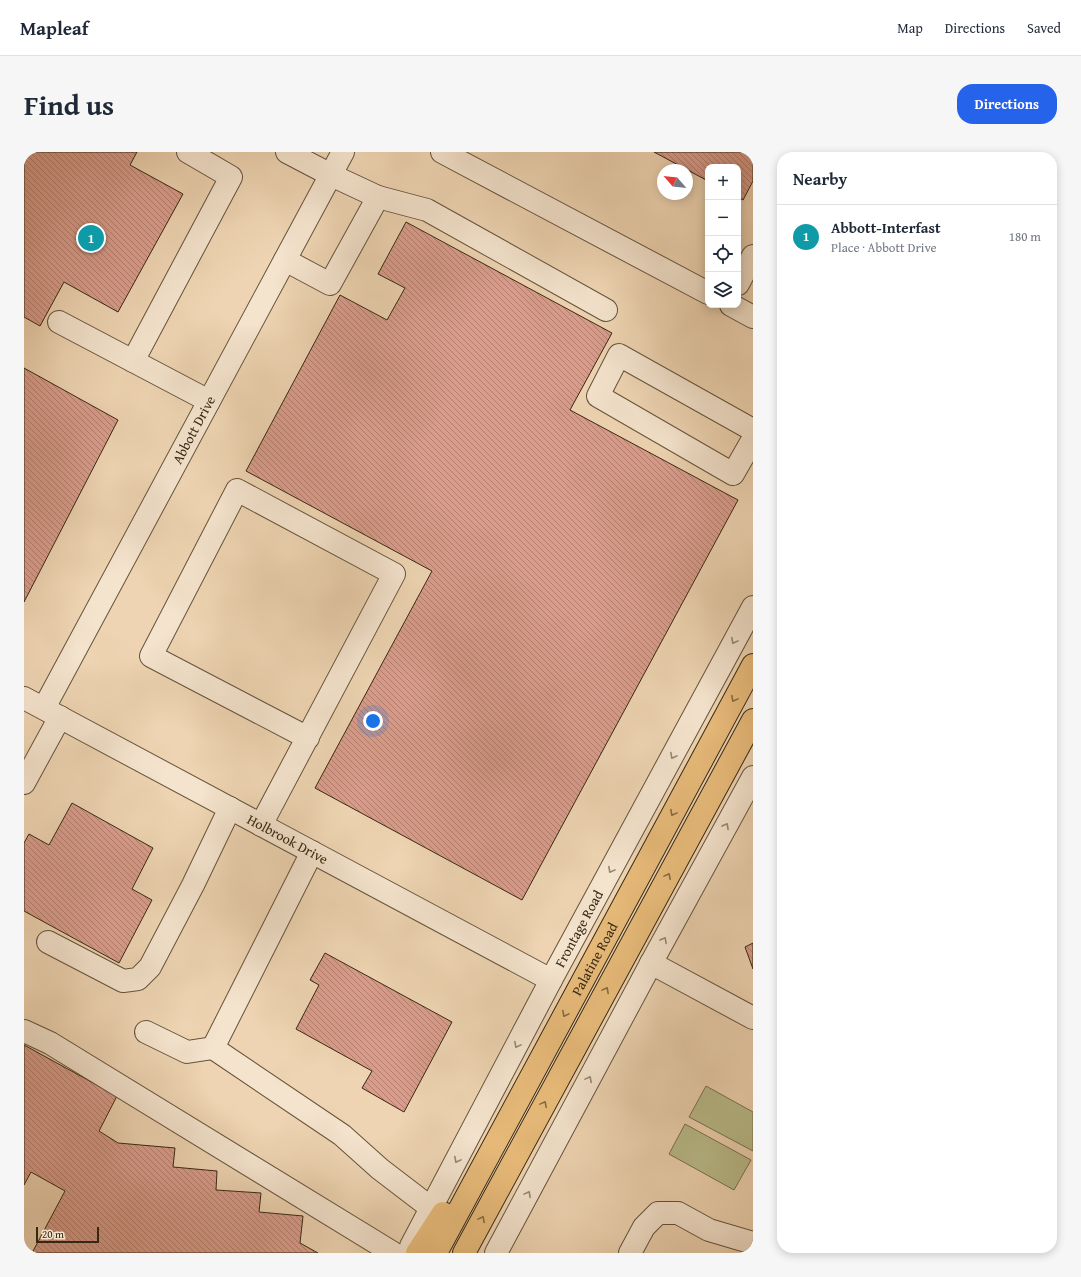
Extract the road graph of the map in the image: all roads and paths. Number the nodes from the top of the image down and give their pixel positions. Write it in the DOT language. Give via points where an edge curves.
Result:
graph roads {
  1 [pos="188,152"];
  2 [pos="287,152"];
  3 [pos="343,152"];
  4 [pos="442,152"];
  5 [pos="331,175"];
  6 [pos="378,197"];
  7 [pos="753,256"];
  8 [pos="285,260"];
  9 [pos="741,278"];
  10 [pos="705,291"];
  11 [pos="736,308"];
  12 [pos="606,310"];
  13 [pos="753,317"];
  14 [pos="59,322"];
  15 [pos="133,361"];
  16 [pos="209,401"];
  17 [pos="753,430"];
  18 [pos="753,440"];
  19 [pos="753,607"];
  20 [pos="753,665"];
  21 [pos="24,698"];
  22 [pos="52,712"];
  23 [pos="753,720"];
  24 [pos="308,738"];
  25 [pos="753,777"];
  26 [pos="24,783"];
  27 [pos="230,808"];
  28 [pos="261,825"];
  29 [pos="312,852"];
  30 [pos="48,942"];
  31 [pos="651,963"];
  32 [pos="551,980"];
  33 [pos="753,1018"];
  34 [pos="24,1031"];
  35 [pos="146,1032"];
  36 [pos="213,1048"];
  37 [pos="518,1100"];
  38 [pos="431,1208"];
  39 [pos="753,1243"];
  40 [pos="393,1253"];
  41 [pos="408,1253"];
  42 [pos="417,1253"];
  43 [pos="436,1253"];
  44 [pos="464,1253"];
  45 [pos="496,1253"];
  46 [pos="630,1253"];
  1 -- 15 [label="street" via="231,177"];
  2 -- 5 [label="street"];
  3 -- 5 [label="street, Abbott Drive"];
  4 -- 10 [label="street"];
  5 -- 6 [label="street"];
  5 -- 8 [label="street, Abbott Drive"];
  6 -- 8 [label="street" via="330,284"];
  6 -- 12 [label="street" via="427,210"];
  7 -- 9 [label="street"];
  8 -- 16 [label="street, Abbott Drive"];
  11 -- 13 [label="street"];
  14 -- 15 [label="street"];
  15 -- 16 [label="street"];
  16 -- 22 [label="street, Abbott Drive"];
  17 -- 18 [label="street" via="619,355 598,396 734,474"];
  19 -- 32 [label="street, Frontage Road, one-way"];
  20 -- 37 [label="highway, Palatine Road, one-way"];
  21 -- 22 [label="street, Holbrook Drive"];
  22 -- 26 [label="street, Abbott Drive"];
  22 -- 27 [label="street, Holbrook Drive"];
  44 -- 23 [label="highway, Palatine Road, one-way"];
  24 -- 24 [label="street" via="394,574 237,490 151,656"];
  24 -- 28 [label="street"];
  31 -- 25 [label="street, one-way"];
  27 -- 28 [label="street, Holbrook Drive"];
  27 -- 30 [label="street" via="150,967 138,979 123,981"];
  28 -- 29 [label="street, Holbrook Drive"];
  29 -- 32 [label="street, Holbrook Drive"];
  29 -- 36 [label="street"];
  31 -- 33 [label="street"];
  45 -- 31 [label="street, one-way"];
  32 -- 38 [label="street, Frontage Road, one-way"];
  34 -- 40 [label="street" via="50,1043"];
  35 -- 36 [label="street" via="187,1052"];
  36 -- 38 [label="street" via="342,1135 380,1169"];
  37 -- 42 [label="highway"];
  37 -- 43 [label="highway, Palatine Road"];
  38 -- 41 [label="street, Frontage Road"];
  39 -- 46 [label="street" via="709,1230 678,1213 658,1213 644,1227"];
}
